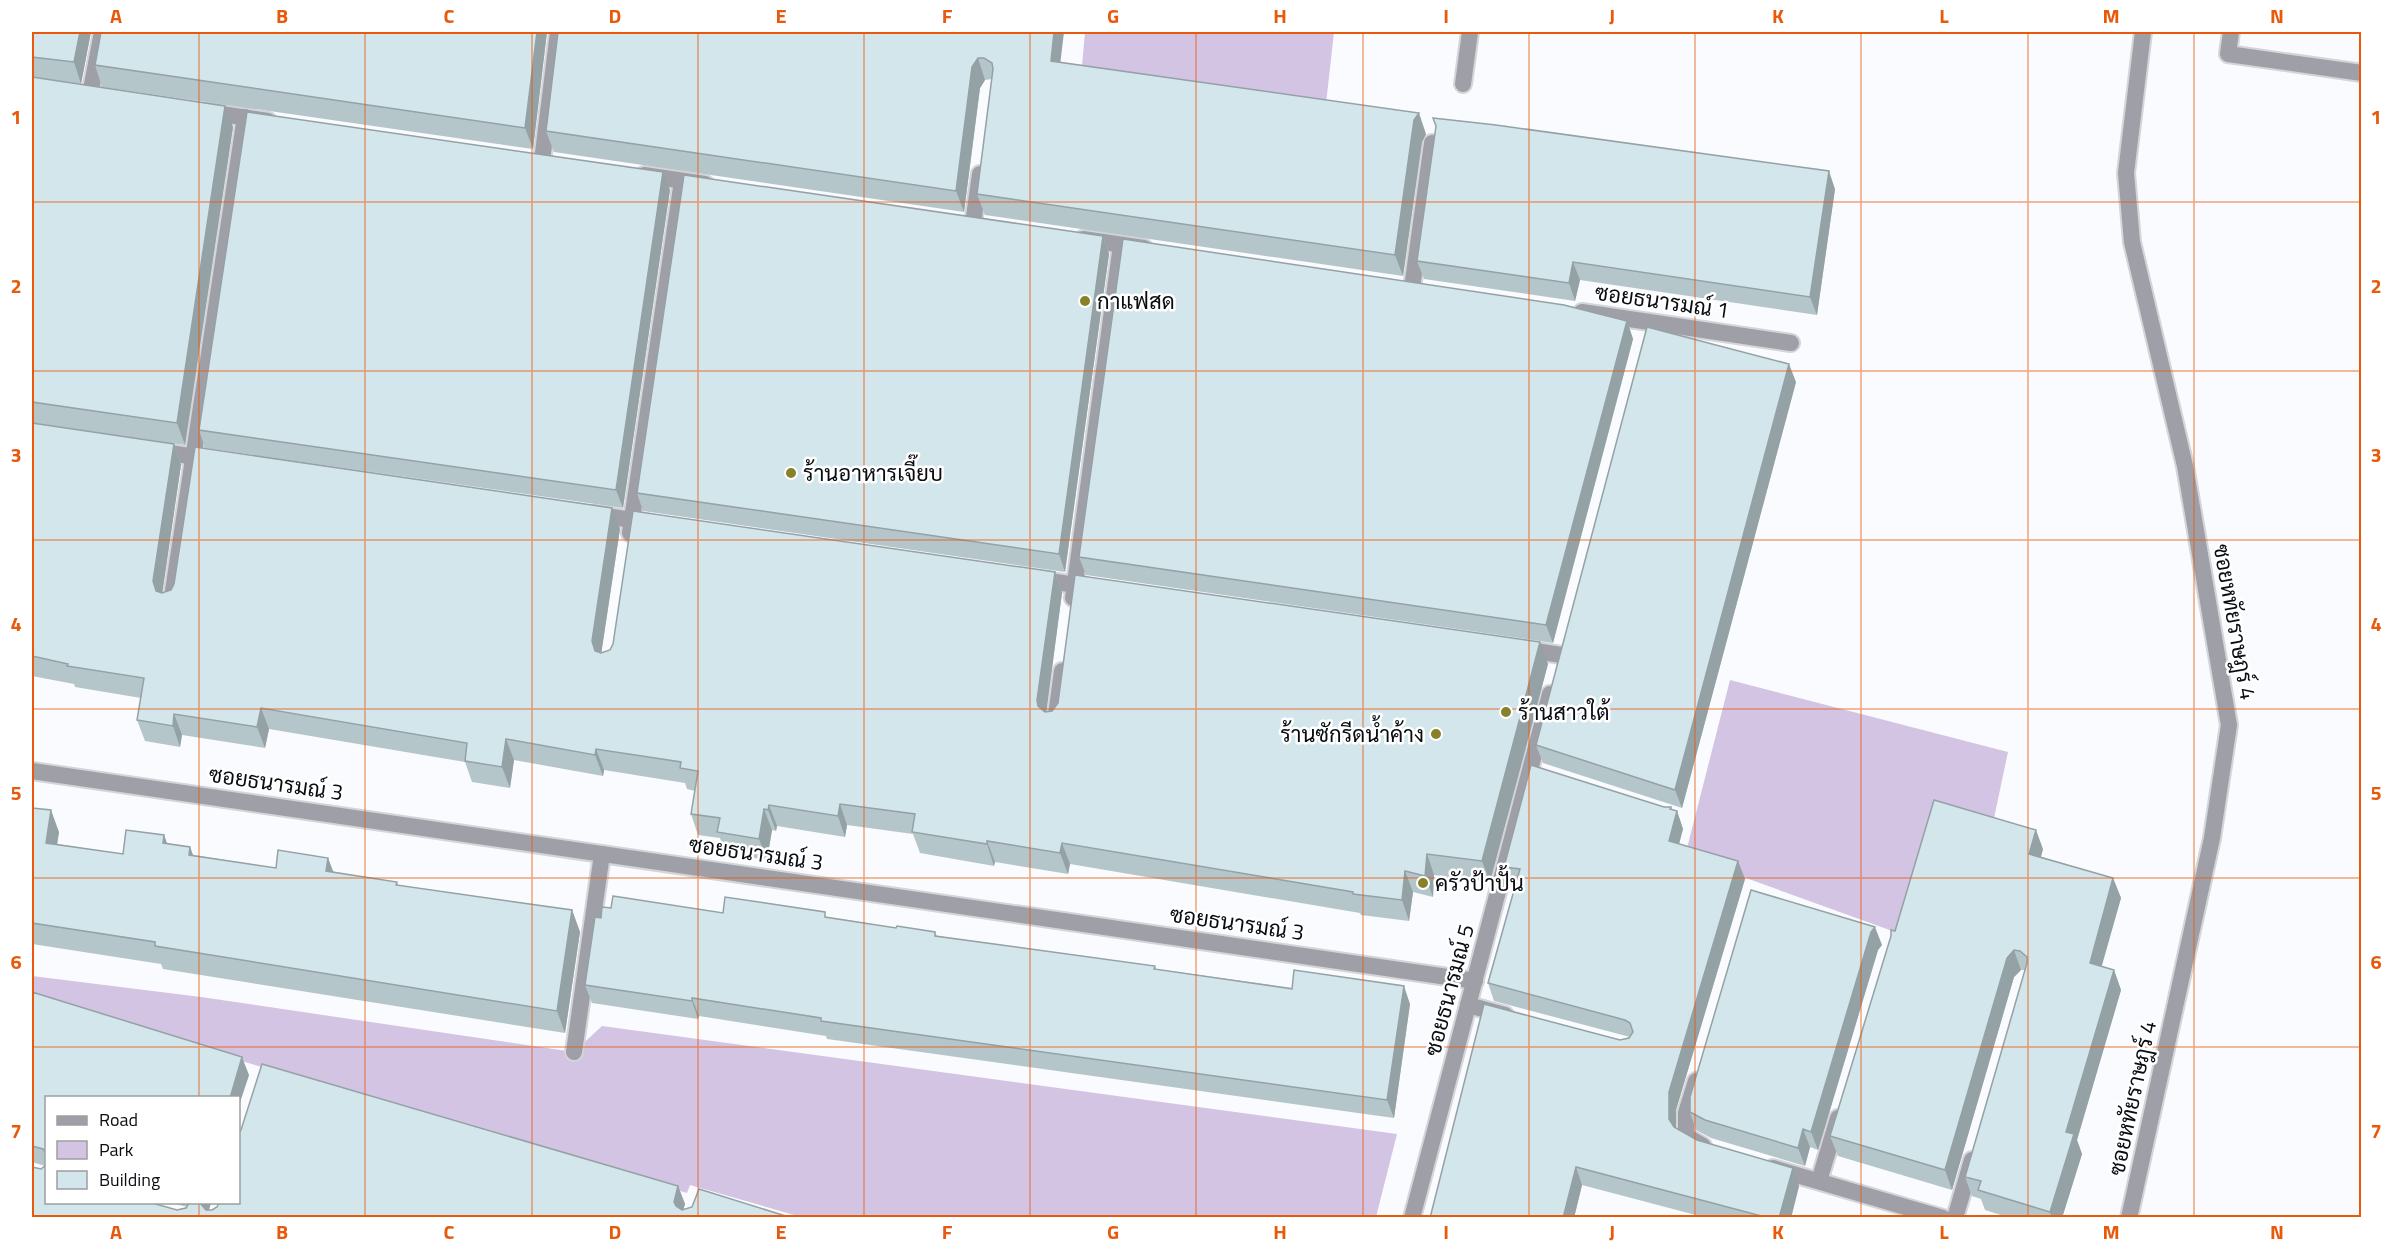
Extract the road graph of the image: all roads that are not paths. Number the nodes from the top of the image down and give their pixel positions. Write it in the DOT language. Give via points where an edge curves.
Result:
graph roads {
  1 [pos="102,32"];
  2 [pos="558,32"];
  3 [pos="1470,32"];
  4 [pos="2143,32"];
  5 [pos="2231,32"];
  6 [pos="2361,73"];
  7 [pos="1463,84"];
  8 [pos="90,95"];
  9 [pos="197,110"];
  10 [pos="244,117"];
  11 [pos="279,122"];
  12 [pos="1432,143"];
  13 [pos="982,156"];
  14 [pos="542,161"];
  15 [pos="624,172"];
  16 [pos="682,181"];
  17 [pos="717,186"];
  18 [pos="973,224"];
  19 [pos="1064,237"];
  20 [pos="1121,245"];
  21 [pos="1156,250"];
  22 [pos="1412,288"];
  23 [pos="1566,310"];
  24 [pos="1791,343"];
  25 [pos="146,450"];
  26 [pos="192,456"];
  27 [pos="226,461"];
  28 [pos="574,512"];
  29 [pos="632,520"];
  30 [pos="667,525"];
  31 [pos="627,553"];
  32 [pos="1016,576"];
  33 [pos="1075,585"];
  34 [pos="1110,590"];
  35 [pos="171,604"];
  36 [pos="1070,619"];
  37 [pos="1502,646"];
  38 [pos="1065,654"];
  39 [pos="1055,723"];
  40 [pos="32,771"];
  41 [pos="602,854"];
  42 [pos="1475,981"];
  43 [pos="1468,1005"];
  44 [pos="1526,1020"];
  45 [pos="574,1052"];
  46 [pos="1699,1069"];
  47 [pos="1843,1101"];
  48 [pos="1975,1150"];
  49 [pos="1718,1151"];
  50 [pos="1763,1165"];
  51 [pos="1819,1181"];
  52 [pos="1412,1218"];
  53 [pos="1943,1218"];
  54 [pos="1955,1218"];
  55 [pos="2129,1218"];
  1 -- 8 [label="street"];
  2 -- 14 [label="street"];
  3 -- 7 [label="street"];
  4 -- 55 [label="street, ซอยหทัยราษฎร์ 4" via="2126,173 2132,242 2185,466 2229,725 2212,838"];
  5 -- 6 [label="street" via="2228,54"];
  9 -- 10 [label="street"];
  10 -- 11 [label="street"];
  10 -- 26 [label="street"];
  12 -- 22 [label="street"];
  13 -- 18 [label="street"];
  15 -- 16 [label="street"];
  16 -- 17 [label="street"];
  16 -- 29 [label="street"];
  19 -- 20 [label="street"];
  20 -- 21 [label="street"];
  20 -- 33 [label="street"];
  23 -- 24 [label="street, ซอยธนารมณ์ 1" via="1647,327"];
  25 -- 26 [label="street"];
  26 -- 27 [label="street"];
  26 -- 35 [label="street"];
  28 -- 29 [label="street"];
  29 -- 30 [label="street"];
  29 -- 31 [label="street"];
  32 -- 33 [label="street"];
  33 -- 34 [label="street"];
  33 -- 36 [label="street"];
  37 -- 42 [label="street, ซอยธนารมณ์ 5" via="1559,660 1535,772"];
  38 -- 39 [label="street"];
  40 -- 41 [label="street, ซอยธนารมณ์ 3"];
  41 -- 42 [label="street, ซอยธนารมณ์ 3"];
  41 -- 45 [label="street"];
  42 -- 43 [label="street, ซอยธนารมณ์ 5"];
  43 -- 44 [label="street"];
  43 -- 52 [label="street, ซอยธนารมณ์ 5"];
  46 -- 49 [label="street" via="1686,1113 1686,1136"];
  47 -- 51 [label="street"];
  48 -- 54 [label="street"];
  50 -- 51 [label="street"];
  51 -- 53 [label="street"];
}
